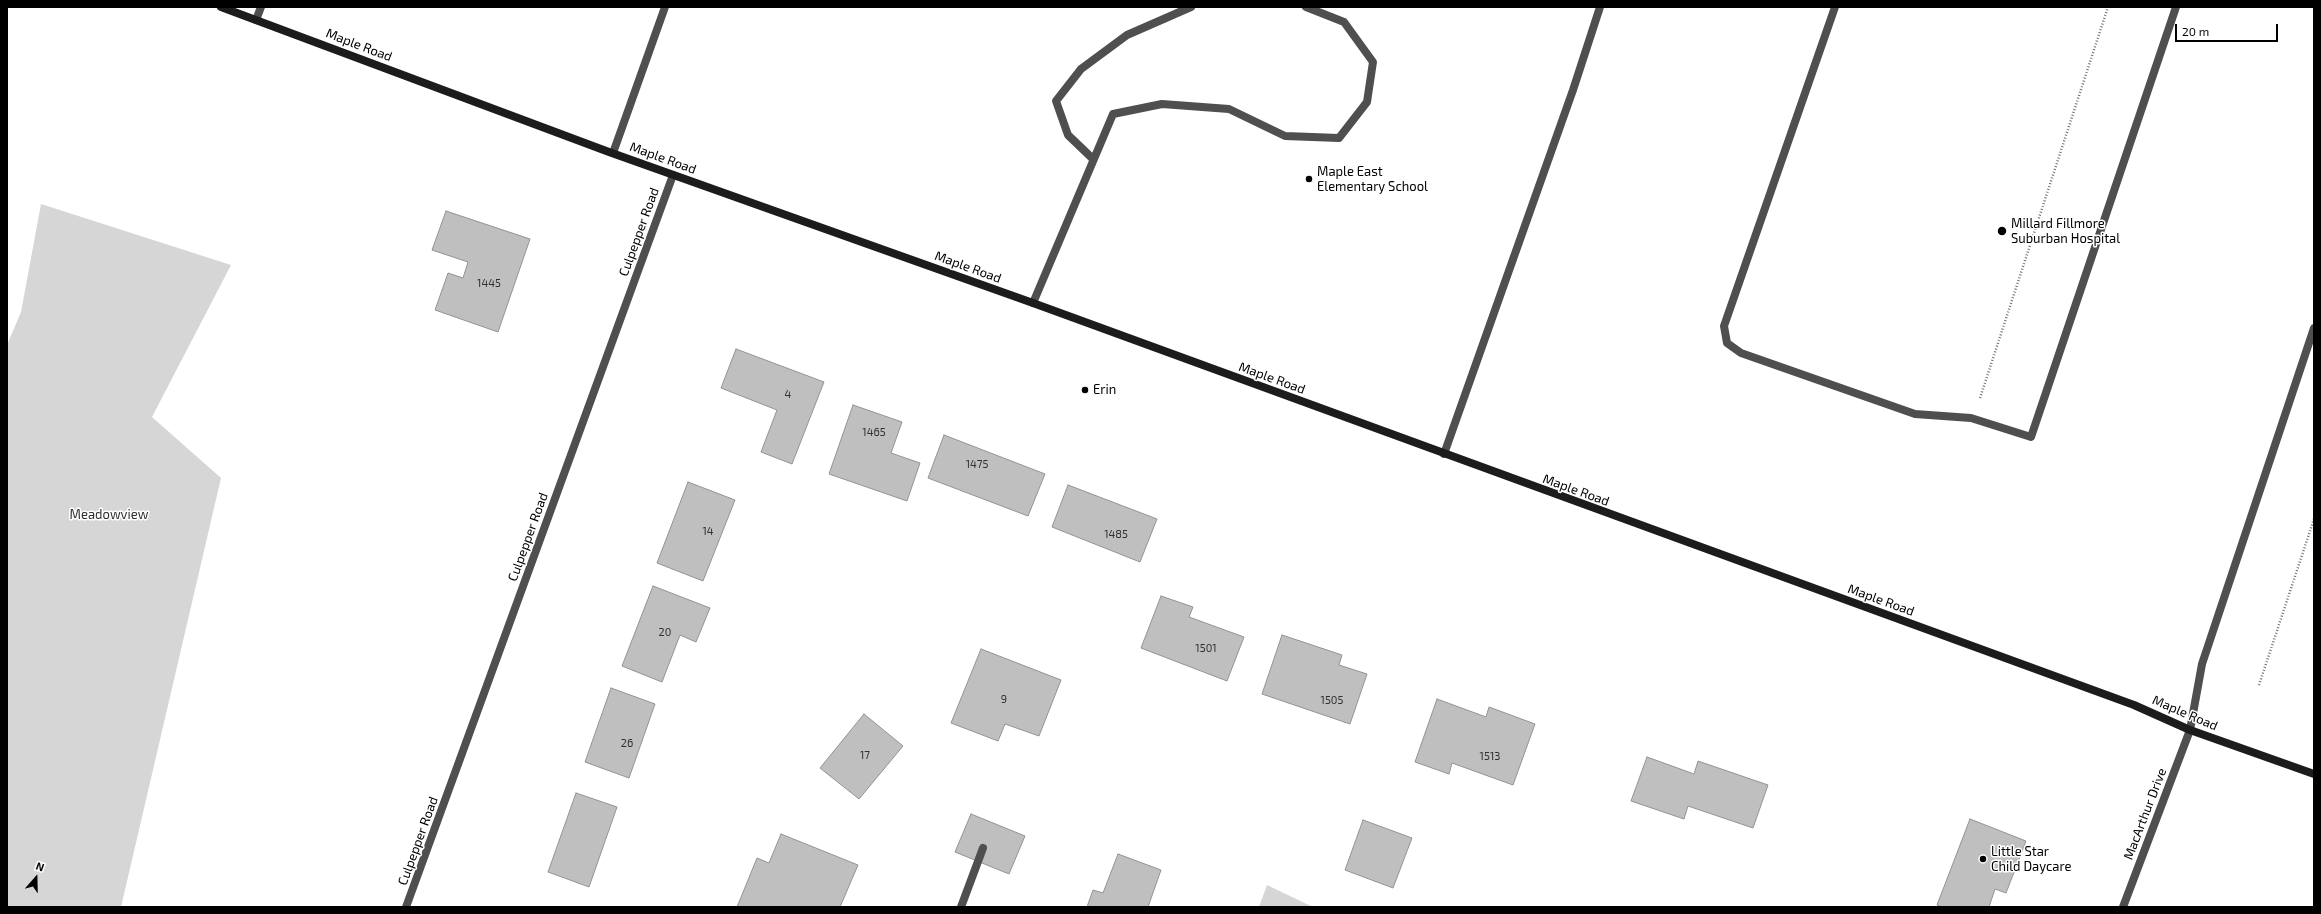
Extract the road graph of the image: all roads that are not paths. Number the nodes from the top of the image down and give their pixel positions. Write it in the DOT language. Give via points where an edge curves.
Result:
graph roads {
  1 [pos="221,7"];
  2 [pos="261,7"];
  3 [pos="665,7"];
  4 [pos="1191,7"];
  5 [pos="1306,7"];
  6 [pos="1600,7"];
  7 [pos="1835,7"];
  8 [pos="2176,7"];
  9 [pos="256,20"];
  10 [pos="613,153"];
  11 [pos="1093,159"];
  12 [pos="673,175"];
  13 [pos="1033,303"];
  14 [pos="2314,328"];
  15 [pos="1444,454"];
  16 [pos="2190,730"];
  17 [pos="2314,774"];
  18 [pos="983,848"];
  19 [pos="406,907"];
  20 [pos="961,907"];
  21 [pos="2123,907"];
  1 -- 9 [label="main road, Maple Road"];
  2 -- 9 [label="street"];
  3 -- 10 [label="street"];
  4 -- 11 [label="street" via="1127,35 1081,69 1056,101 1068,135"];
  5 -- 11 [label="street" via="1344,22 1373,62 1367,102 1339,138 1285,136 1229,109 1162,104 1113,114"];
  6 -- 15 [label="street"];
  7 -- 8 [label="street" via="1724,326 1727,343 1741,353 1915,414 1972,418 2031,437"];
  9 -- 10 [label="main road, Maple Road"];
  10 -- 12 [label="main road, Maple Road"];
  11 -- 13 [label="street"];
  12 -- 13 [label="main road, Maple Road"];
  12 -- 19 [label="street, Culpepper Road"];
  13 -- 15 [label="main road, Maple Road"];
  14 -- 16 [label="street, MacArthur Drive" via="2202,664"];
  15 -- 16 [label="main road, Maple Road" via="2134,705"];
  16 -- 17 [label="main road, Maple Road"];
  16 -- 21 [label="street, MacArthur Drive"];
  18 -- 20 [label="street"];
}
